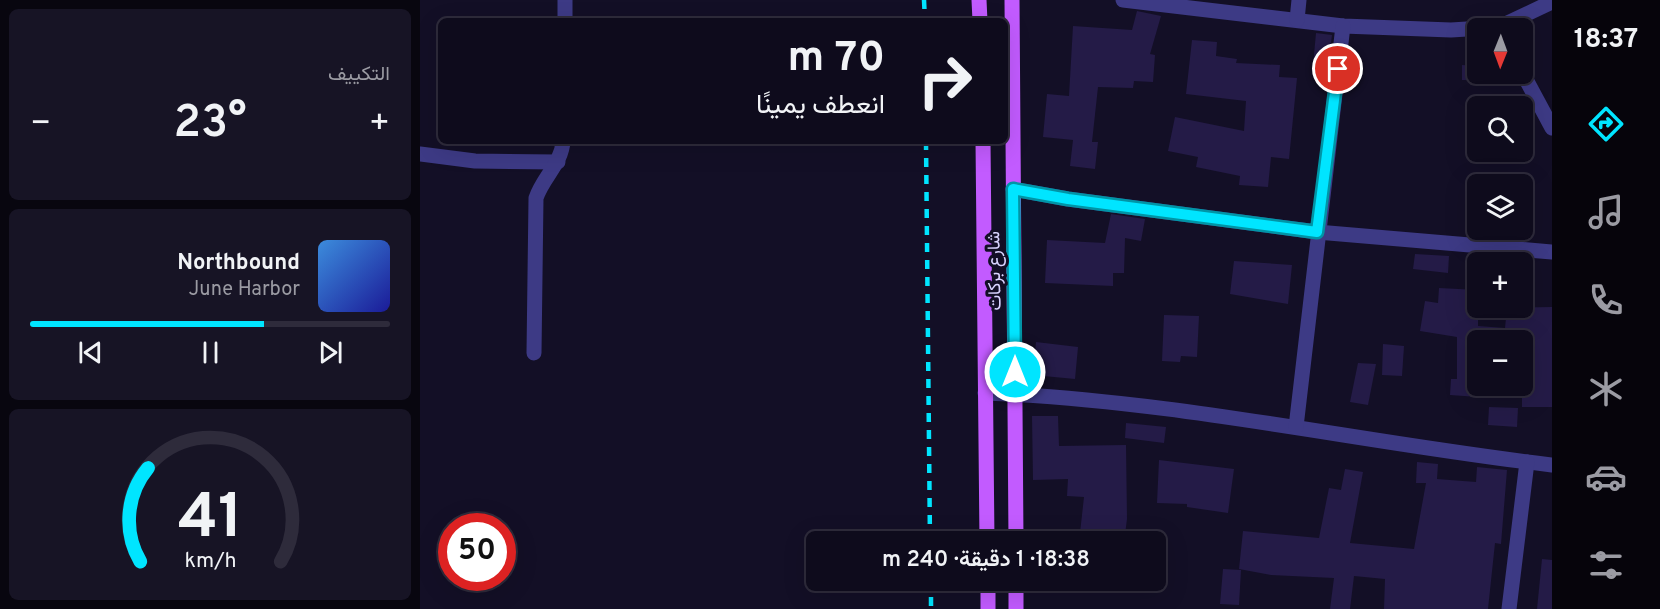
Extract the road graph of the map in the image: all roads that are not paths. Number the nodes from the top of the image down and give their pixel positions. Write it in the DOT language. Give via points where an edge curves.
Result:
graph roads {
  1 [pos="565,0"];
  2 [pos="979,0"];
  3 [pos="1012,0"];
  4 [pos="1123,0"];
  5 [pos="1299,0"];
  6 [pos="1552,2"];
  7 [pos="565,18"];
  8 [pos="980,18"];
  9 [pos="1519,18"];
  10 [pos="1297,20"];
  11 [pos="1343,26"];
  12 [pos="1467,29"];
  13 [pos="1528,84"];
  14 [pos="1552,128"];
  15 [pos="562,144"];
  16 [pos="983,144"];
  17 [pos="420,154"];
  18 [pos="558,162"];
  19 [pos="1013,189"];
  20 [pos="1317,232"];
  21 [pos="1552,252"];
  22 [pos="534,354"];
  23 [pos="985,393"];
  24 [pos="1015,394"];
  25 [pos="1296,427"];
  26 [pos="1527,462"];
  27 [pos="1552,465"];
  28 [pos="987,531"];
  29 [pos="1016,531"];
  30 [pos="988,591"];
  31 [pos="1016,591"];
  32 [pos="988,609"];
  33 [pos="1016,609"];
  34 [pos="1509,609"];
  1 -- 7 [label="street"];
  2 -- 8 [label="main road"];
  3 -- 19 [label="main road, شارع بركات"];
  4 -- 10 [label="street"];
  5 -- 10 [label="street"];
  6 -- 9 [label="street"];
  10 -- 11 [label="street"];
  11 -- 12 [label="street"];
  11 -- 20 [label="street"];
  13 -- 14 [label="street"];
  15 -- 18 [label="street"];
  16 -- 23 [label="main road, شارع بركات"];
  17 -- 18 [label="street" via="475,161"];
  18 -- 22 [label="street" via="542,181 536,198"];
  19 -- 20 [label="street"];
  19 -- 24 [label="main road, شارع بركات"];
  20 -- 21 [label="street"];
  20 -- 25 [label="street"];
  23 -- 24 [label="street"];
  23 -- 28 [label="main road, شارع بركات"];
  24 -- 25 [label="street"];
  24 -- 29 [label="main road, شارع بركات"];
  25 -- 26 [label="street"];
  26 -- 27 [label="street"];
  26 -- 34 [label="street"];
  30 -- 32 [label="main road"];
  31 -- 33 [label="main road"];
}
